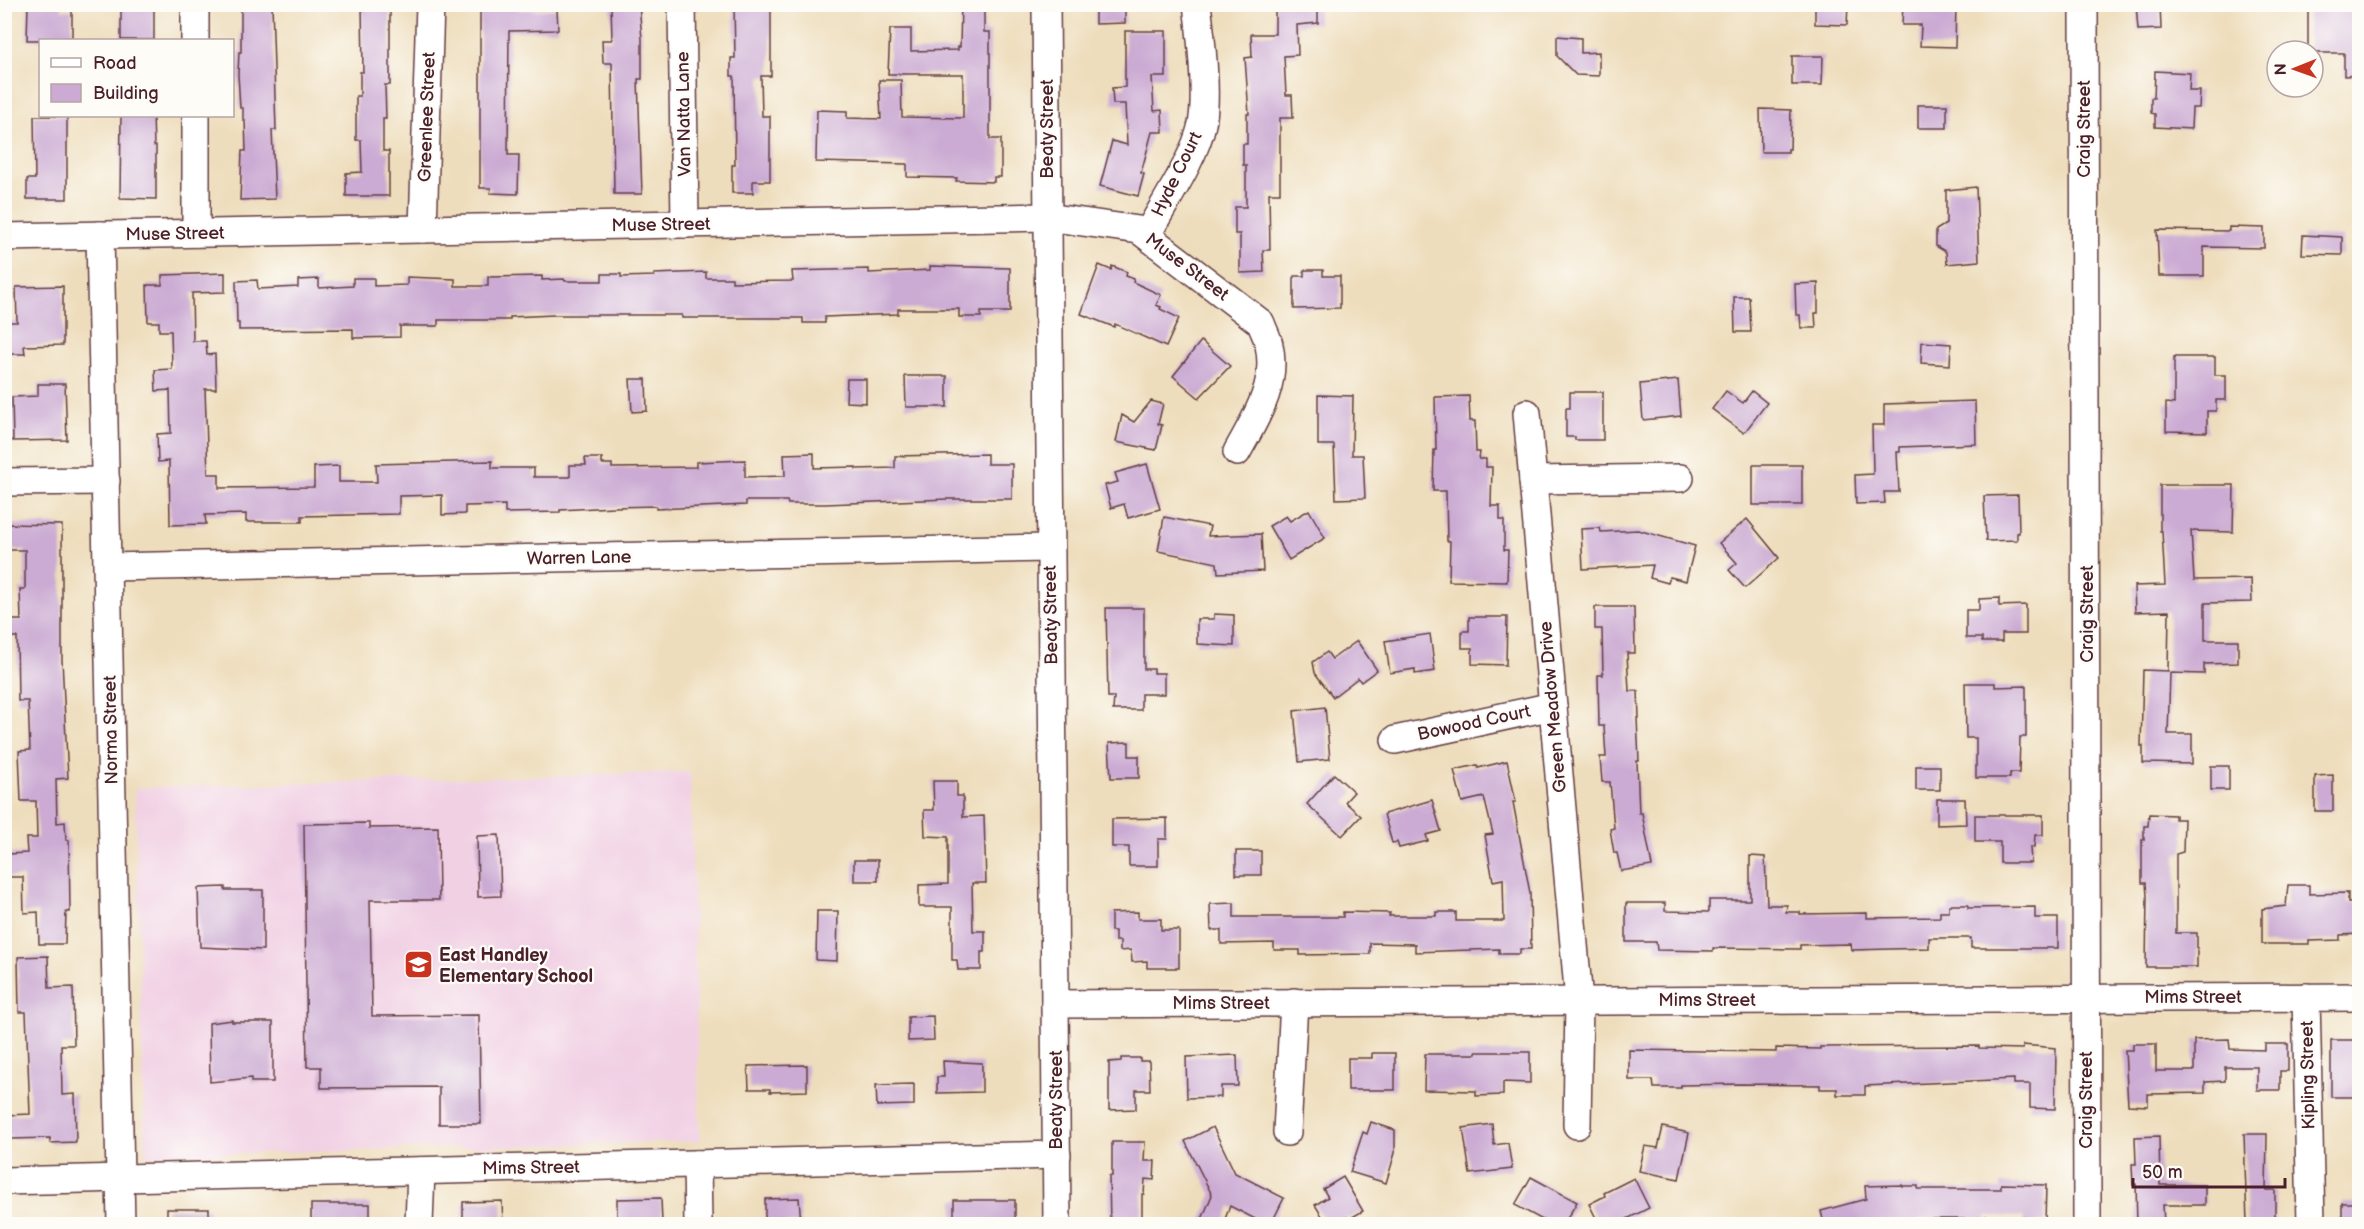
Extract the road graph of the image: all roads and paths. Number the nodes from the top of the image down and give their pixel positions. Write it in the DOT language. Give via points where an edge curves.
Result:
graph roads {
  1 [pos="195,4"];
  2 [pos="430,4"];
  3 [pos="682,4"];
  4 [pos="1046,4"];
  5 [pos="1197,4"];
  6 [pos="2084,4"];
  7 [pos="195,39"];
  8 [pos="196,117"];
  9 [pos="1047,218"];
  10 [pos="685,224"];
  11 [pos="423,229"];
  12 [pos="196,233"];
  13 [pos="100,235"];
  14 [pos="1147,235"];
  15 [pos="4,237"];
  16 [pos="1527,413"];
  17 [pos="1238,452"];
  18 [pos="1680,478"];
  19 [pos="1533,480"];
  20 [pos="106,481"];
  21 [pos="4,482"];
  22 [pos="1050,548"];
  23 [pos="108,567"];
  24 [pos="1553,706"];
  25 [pos="1395,740"];
  26 [pos="2306,997"];
  27 [pos="2360,997"];
  28 [pos="2085,998"];
  29 [pos="1579,1001"];
  30 [pos="1294,1002"];
  31 [pos="1055,1004"];
  32 [pos="1577,1125"];
  33 [pos="1287,1132"];
  34 [pos="1057,1155"];
  35 [pos="697,1164"];
  36 [pos="421,1171"];
  37 [pos="121,1178"];
  38 [pos="4,1181"];
  39 [pos="121,1224"];
  40 [pos="419,1224"];
  41 [pos="698,1224"];
  42 [pos="1057,1224"];
  43 [pos="2087,1224"];
  44 [pos="2311,1224"];
  1 -- 7 [label="street"];
  2 -- 11 [label="street, Greenlee Street"];
  3 -- 10 [label="street, Van Natta Lane"];
  4 -- 9 [label="street, Beaty Street"];
  5 -- 14 [label="street, Hyde Court" via="1205,100 1202,125"];
  6 -- 28 [label="street, Craig Street"];
  8 -- 12 [label="street"];
  9 -- 10 [label="street, Muse Street"];
  9 -- 14 [label="street, Muse Street" via="1139,230"];
  9 -- 22 [label="street, Beaty Street"];
  10 -- 11 [label="street, Muse Street"];
  11 -- 12 [label="street, Muse Street"];
  12 -- 13 [label="street, Muse Street"];
  13 -- 15 [label="street, Muse Street"];
  13 -- 20 [label="street, Norma Street"];
  14 -- 17 [label="street, Muse Street" via="1261,323 1269,346 1270,371 1264,404"];
  16 -- 19 [label="street, Green Meadow Drive"];
  18 -- 19 [label="street"];
  19 -- 24 [label="street, Green Meadow Drive"];
  20 -- 21 [label="street"];
  20 -- 23 [label="street, Norma Street"];
  22 -- 23 [label="street, Warren Lane"];
  22 -- 31 [label="street, Beaty Street"];
  23 -- 37 [label="street, Norma Street"];
  24 -- 25 [label="street, Bowood Court"];
  24 -- 29 [label="street, Green Meadow Drive"];
  26 -- 27 [label="street, Mims Street"];
  26 -- 28 [label="street, Mims Street"];
  26 -- 44 [label="street, Kipling Street"];
  28 -- 29 [label="street, Mims Street"];
  28 -- 43 [label="street, Craig Street"];
  29 -- 30 [label="street, Mims Street"];
  29 -- 32 [label="street, Green Meadow Drive"];
  30 -- 31 [label="street, Mims Street"];
  30 -- 33 [label="street"];
  31 -- 34 [label="street, Beaty Street"];
  34 -- 35 [label="street, Mims Street"];
  34 -- 42 [label="street, Beaty Street"];
  35 -- 36 [label="street, Mims Street"];
  35 -- 41 [label="street"];
  36 -- 37 [label="street, Mims Street"];
  36 -- 40 [label="street"];
  37 -- 38 [label="street, Mims Street"];
  37 -- 39 [label="street, Norma Street"];
}
